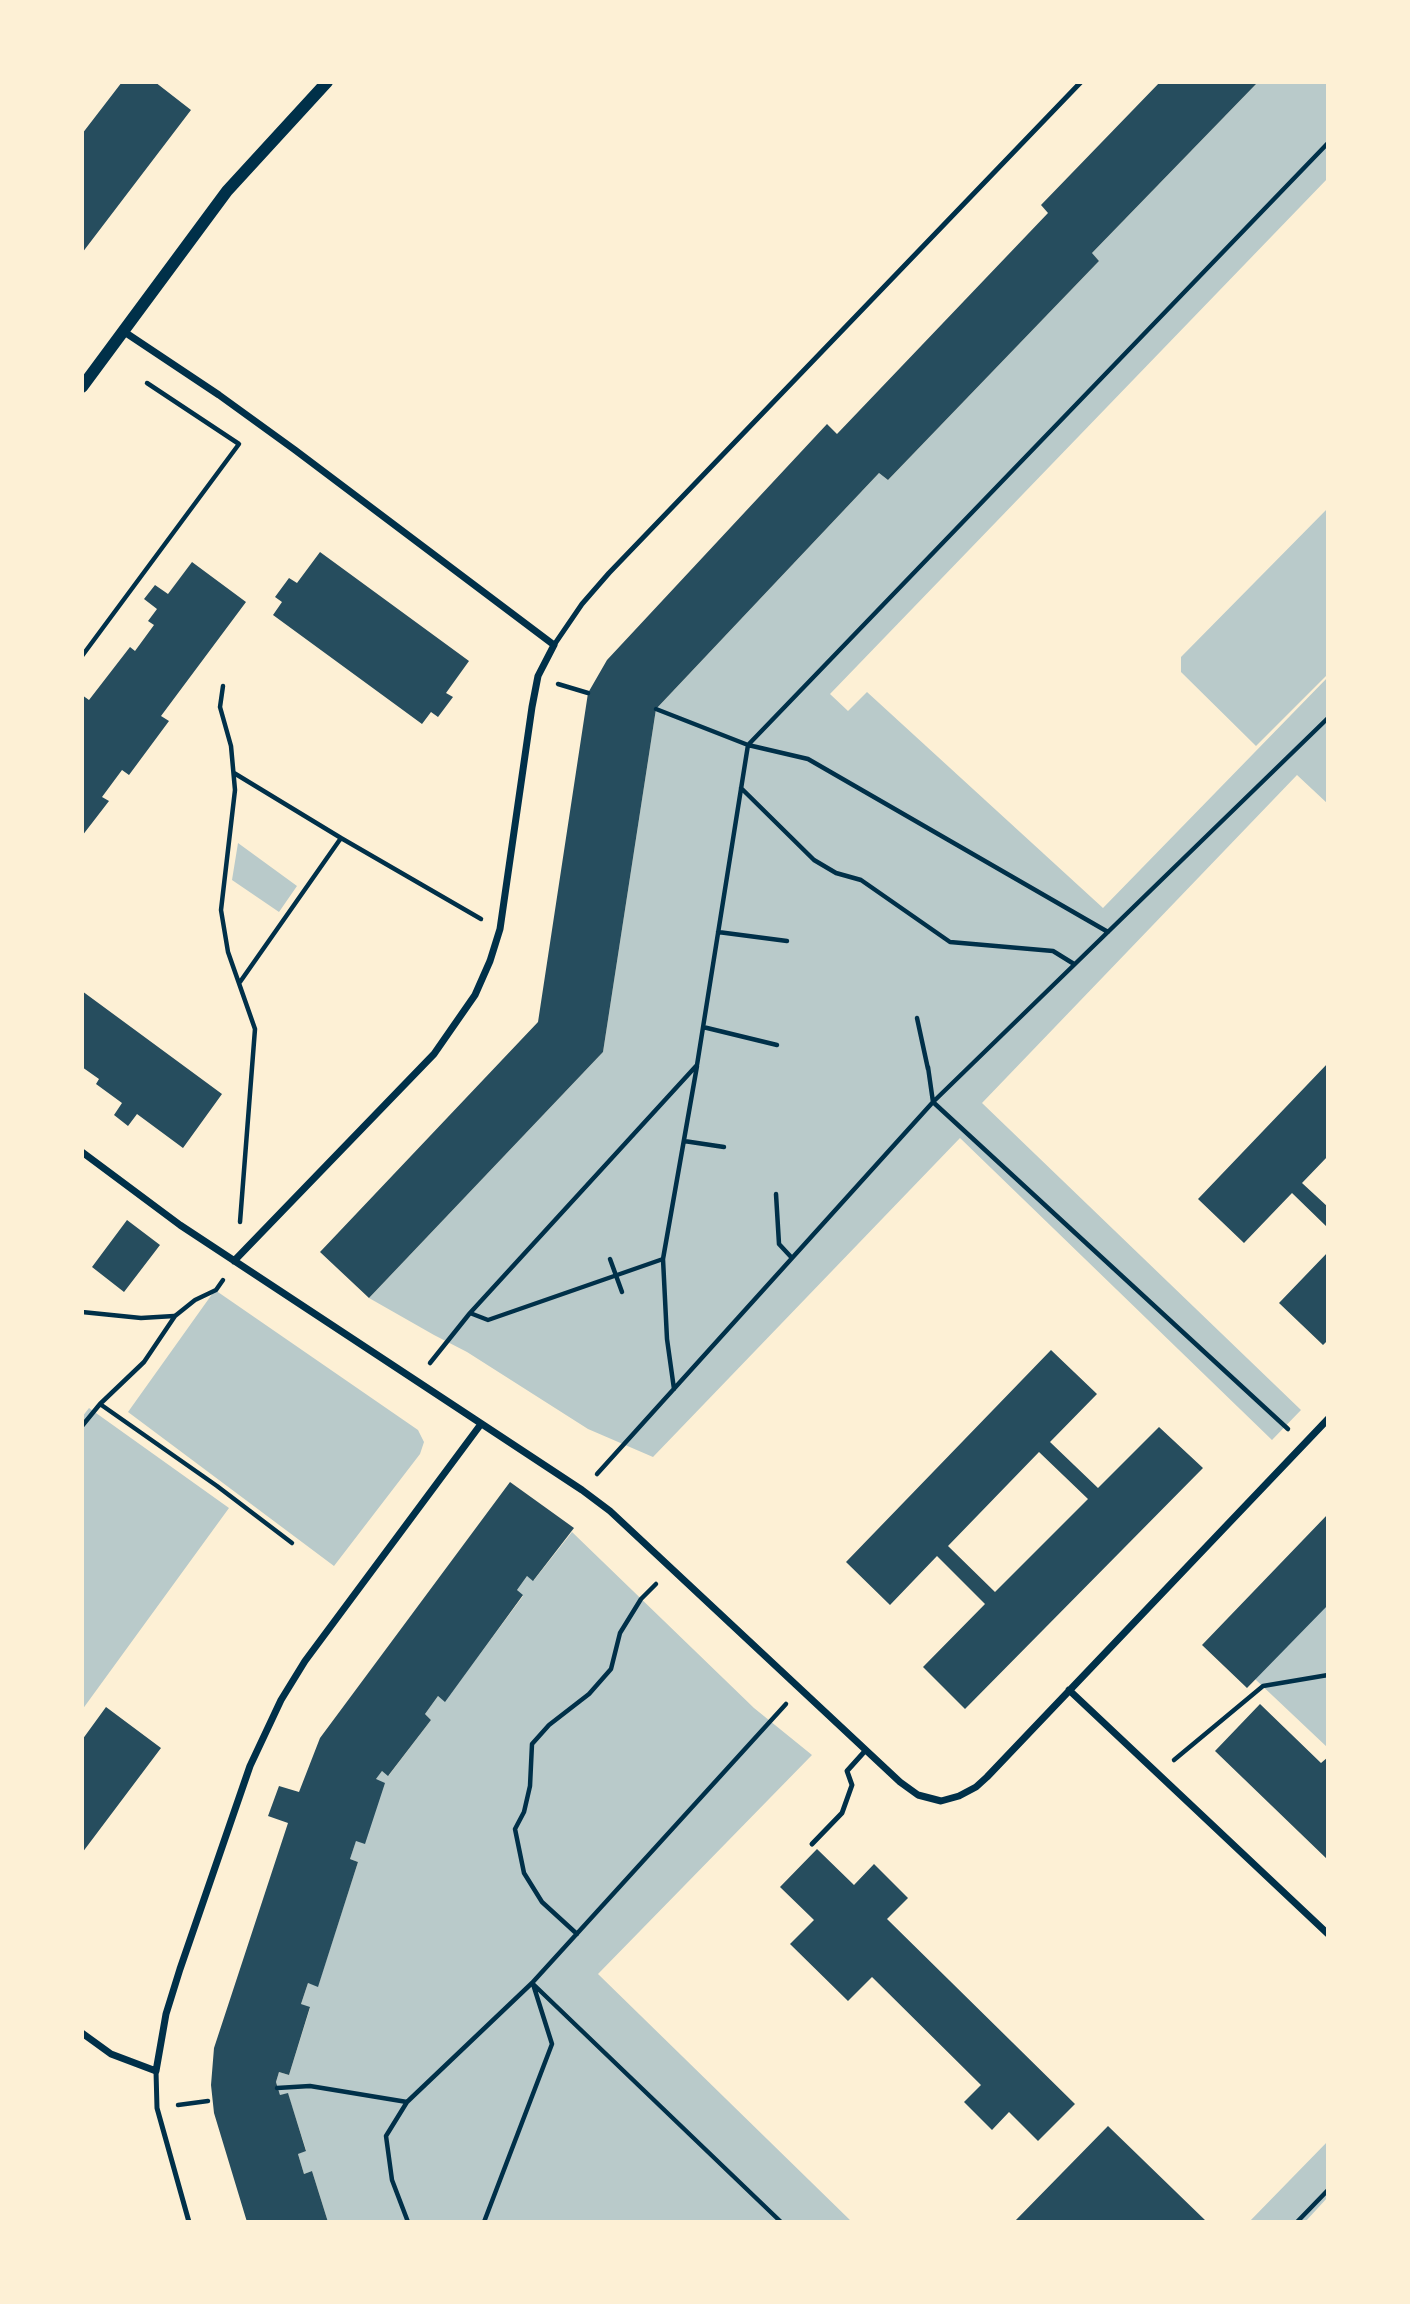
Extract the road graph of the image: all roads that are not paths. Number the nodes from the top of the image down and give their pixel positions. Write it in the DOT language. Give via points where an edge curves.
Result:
graph roads {
  1 [pos="327,82"];
  2 [pos="1082,82"];
  3 [pos="123,331"];
  4 [pos="82,387"];
  5 [pos="554,645"];
  6 [pos="82,1152"];
  7 [pos="234,1262"];
  8 [pos="1328,1419"];
  9 [pos="481,1424"];
  10 [pos="1069,1690"];
  11 [pos="865,1751"];
  12 [pos="812,1844"];
  13 [pos="1328,1934"];
  14 [pos="82,2033"];
  15 [pos="156,2071"];
  16 [pos="189,2222"];
  1 -- 3 [label="street" via="227,191"];
  2 -- 5 [label="lane" via="609,573"];
  3 -- 4 [label="street"];
  3 -- 5 [label="street" via="295,450"];
  5 -- 7 [label="street" via="538,676 531,707 500,929 475,995 434,1054"];
  6 -- 7 [label="street"];
  7 -- 9 [label="street"];
  8 -- 10 [label="street"];
  9 -- 11 [label="street" via="610,1511"];
  9 -- 15 [label="street" via="281,1700 250,1766 180,1969"];
  10 -- 11 [label="street" via="987,1777 959,1796 941,1801 918,1795"];
  10 -- 13 [label="street"];
  11 -- 12 [label="lane" via="847,1771 852,1785 842,1813"];
  14 -- 15 [label="street" via="111,2054"];
  15 -- 16 [label="lane" via="157,2108"];
}
